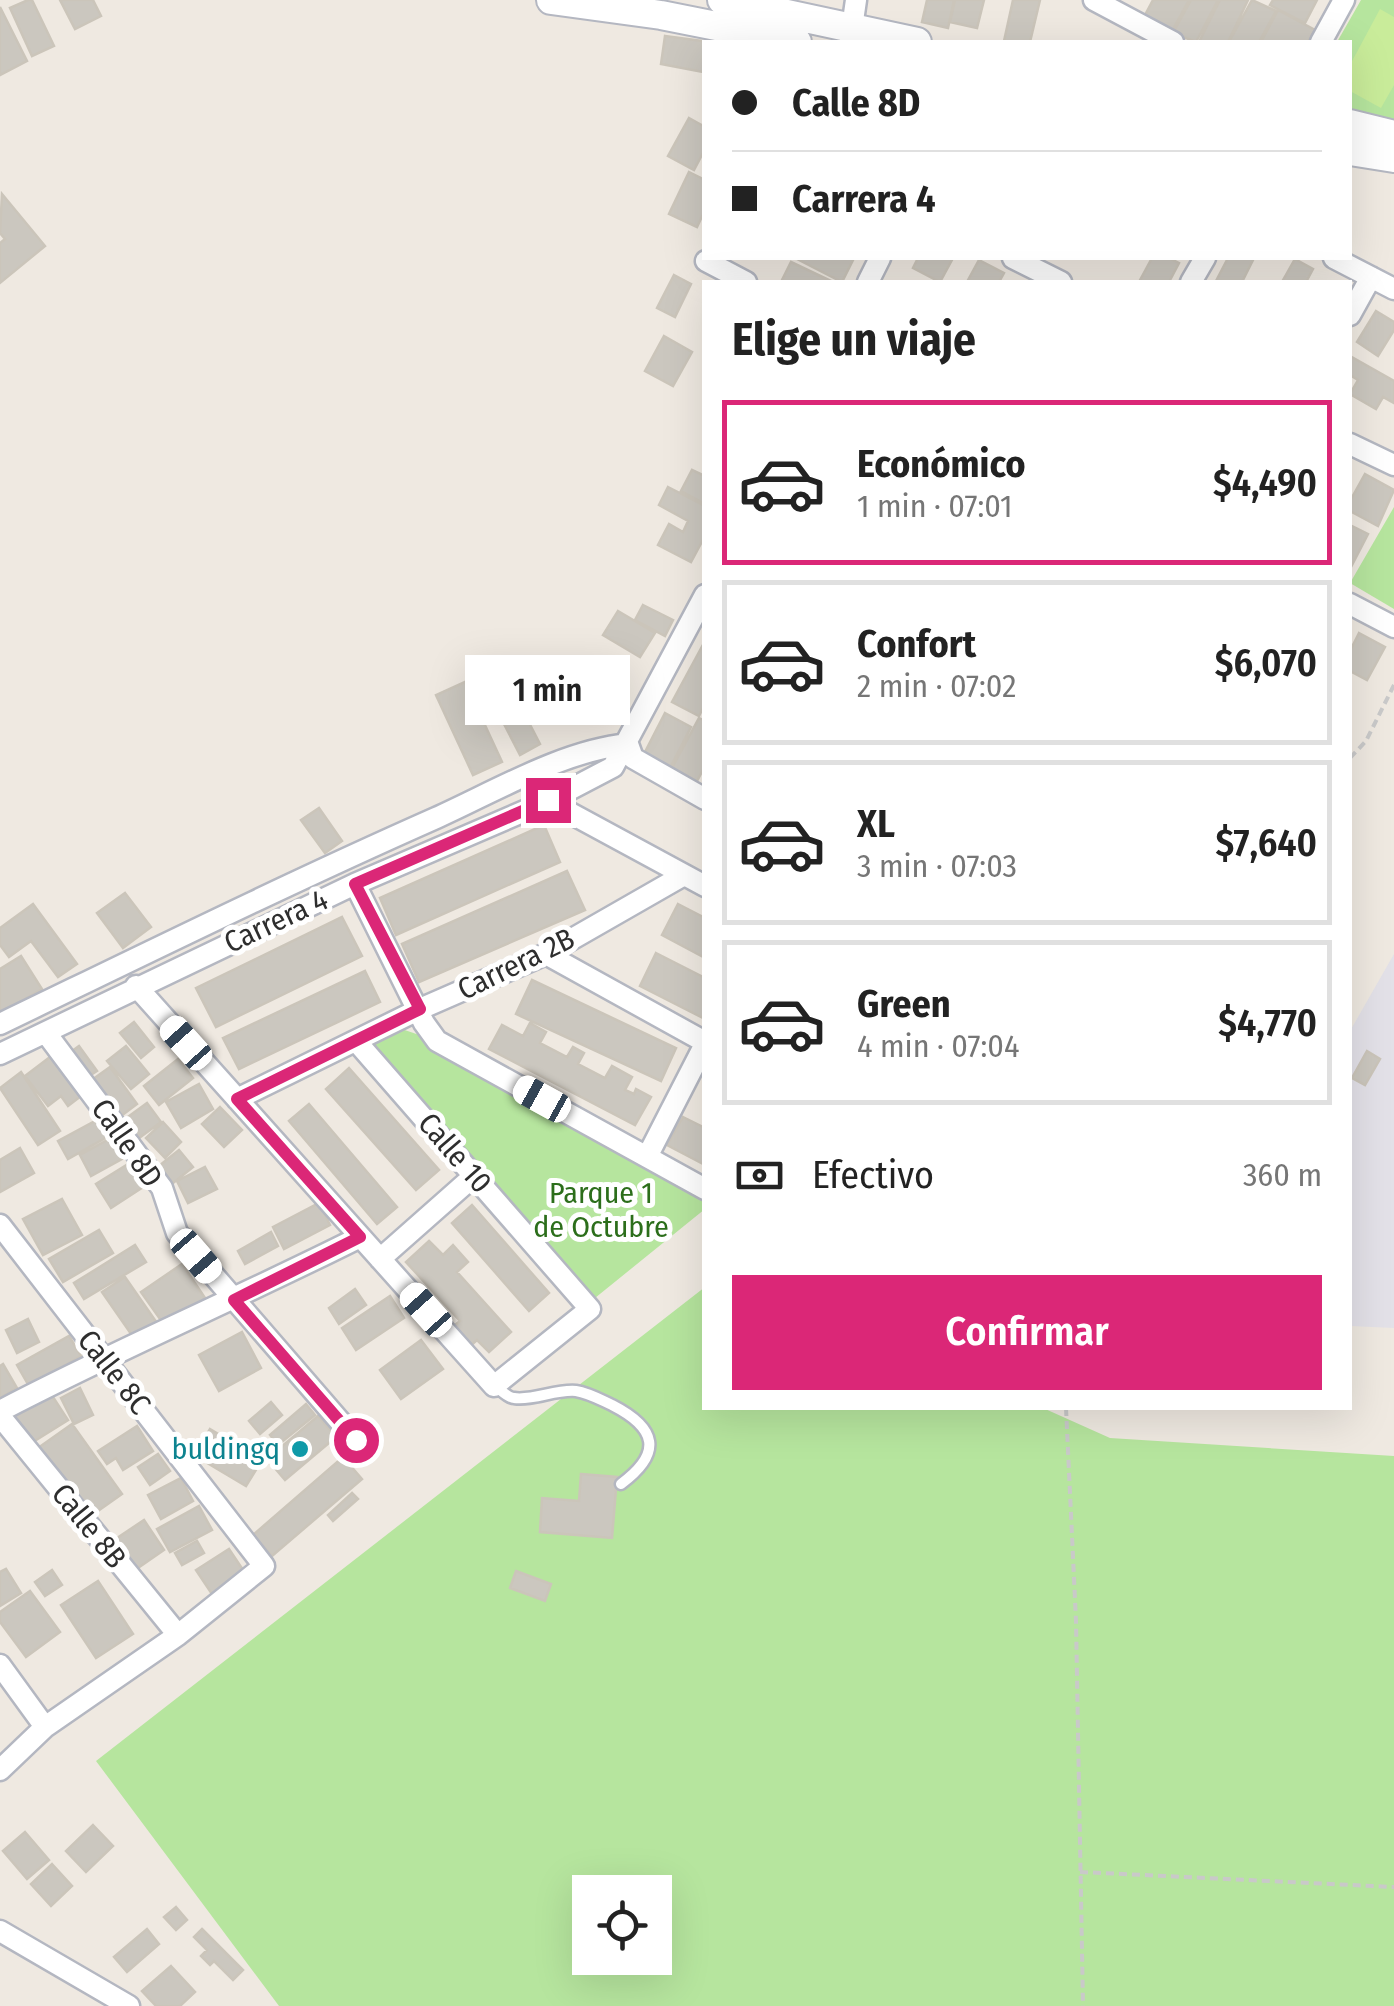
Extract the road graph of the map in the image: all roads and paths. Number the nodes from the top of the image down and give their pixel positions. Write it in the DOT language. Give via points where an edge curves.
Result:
graph roads {
  1 [pos="551,0"];
  2 [pos="722,0"];
  3 [pos="856,0"];
  4 [pos="1094,0"];
  5 [pos="1344,0"];
  6 [pos="630,6"];
  7 [pos="666,7"];
  8 [pos="850,36"];
  9 [pos="790,40"];
  10 [pos="895,40"];
  11 [pos="1170,40"];
  12 [pos="1322,40"];
  13 [pos="1352,124"];
  14 [pos="1394,135"];
  15 [pos="1352,151"];
  16 [pos="1394,158"];
  17 [pos="1017,260"];
  18 [pos="1338,260"];
  19 [pos="706,261"];
  20 [pos="1370,277"];
  21 [pos="742,280"];
  22 [pos="1057,280"];
  23 [pos="1394,289"];
  24 [pos="1352,310"];
  25 [pos="1352,445"];
  26 [pos="1394,465"];
  27 [pos="1352,605"];
  28 [pos="702,606"];
  29 [pos="1394,627"];
  30 [pos="1394,685"];
  31 [pos="628,744"];
  32 [pos="1352,756"];
  33 [pos="702,797"];
  34 [pos="548,800"];
  35 [pos="684,875"];
  36 [pos="355,884"];
  37 [pos="702,884"];
  38 [pos="546,954"];
  39 [pos="136,986"];
  40 [pos="420,1009"];
  41 [pos="0,1024"];
  42 [pos="46,1032"];
  43 [pos="356,1041"];
  44 [pos="702,1041"];
  45 [pos="702,1049"];
  46 [pos="0,1054"];
  47 [pos="237,1099"];
  48 [pos="647,1157"];
  49 [pos="475,1175"];
  50 [pos="702,1187"];
  51 [pos="0,1225"];
  52 [pos="360,1237"];
  53 [pos="380,1259"];
  54 [pos="234,1300"];
  55 [pos="102,1357"];
  56 [pos="494,1386"];
  57 [pos="1066,1410"];
  58 [pos="0,1414"];
  59 [pos="356,1440"];
  60 [pos="621,1484"];
  61 [pos="178,1636"];
  62 [pos="0,1665"];
  63 [pos="45,1727"];
  64 [pos="0,1770"];
  65 [pos="1080,1872"];
  66 [pos="1394,1888"];
  67 [pos="0,1932"];
  68 [pos="129,2006"];
  69 [pos="1083,2006"];
  1 -- 6 [label="street"];
  2 -- 8 [label="street"];
  3 -- 8 [label="street"];
  4 -- 11 [label="street"];
  5 -- 12 [label="street"];
  6 -- 7 [label="street"];
  7 -- 9 [label="street"];
  8 -- 10 [label="street"];
  13 -- 14 [label="street"];
  15 -- 16 [label="street"];
  17 -- 22 [label="street"];
  18 -- 20 [label="street"];
  19 -- 21 [label="street"];
  20 -- 23 [label="street"];
  20 -- 24 [label="street"];
  25 -- 26 [label="street"];
  27 -- 29 [label="street"];
  28 -- 31 [label="street"];
  30 -- 32 [label="path"];
  31 -- 33 [label="street" via="633,758"];
  31 -- 34 [label="street, Carrera 4" via="613,767"];
  31 -- 41 [label="street, Carrera 4" via="601,746 491,793"];
  34 -- 35 [label="street"];
  34 -- 36 [label="street, Carrera 4"];
  35 -- 37 [label="street"];
  35 -- 38 [label="street, Carrera 2B"];
  36 -- 39 [label="street, Carrera 4"];
  36 -- 40 [label="street"];
  38 -- 40 [label="street, Carrera 2B"];
  38 -- 44 [label="street"];
  39 -- 42 [label="street, Carrera 4"];
  39 -- 47 [label="street"];
  40 -- 43 [label="street, Carrera 2B"];
  40 -- 48 [label="street" via="437,1041"];
  42 -- 46 [label="street, Carrera 4"];
  42 -- 54 [label="street, Calle 8D" via="162,1188 177,1233"];
  43 -- 47 [label="street, Carrera 2B"];
  43 -- 49 [label="street, Calle 10"];
  45 -- 48 [label="street"];
  47 -- 52 [label="street"];
  48 -- 50 [label="street"];
  49 -- 53 [label="street"];
  49 -- 56 [label="street, Calle 10" via="590,1309"];
  51 -- 55 [label="street, Calle 8C"];
  52 -- 53 [label="street"];
  52 -- 54 [label="street"];
  53 -- 56 [label="street"];
  54 -- 55 [label="street"];
  54 -- 59 [label="street, Calle 8D"];
  55 -- 58 [label="street"];
  55 -- 61 [label="street, Calle 8C" via="264,1566"];
  56 -- 60 [label="lane" via="514,1398 576,1392 631,1416 645,1427 648,1456"];
  57 -- 65 [label="path"];
  58 -- 61 [label="street, Calle 8B"];
  61 -- 63 [label="street"];
  62 -- 63 [label="street"];
  63 -- 64 [label="street"];
  65 -- 66 [label="path"];
  65 -- 69 [label="path"];
  67 -- 68 [label="street"];
}
